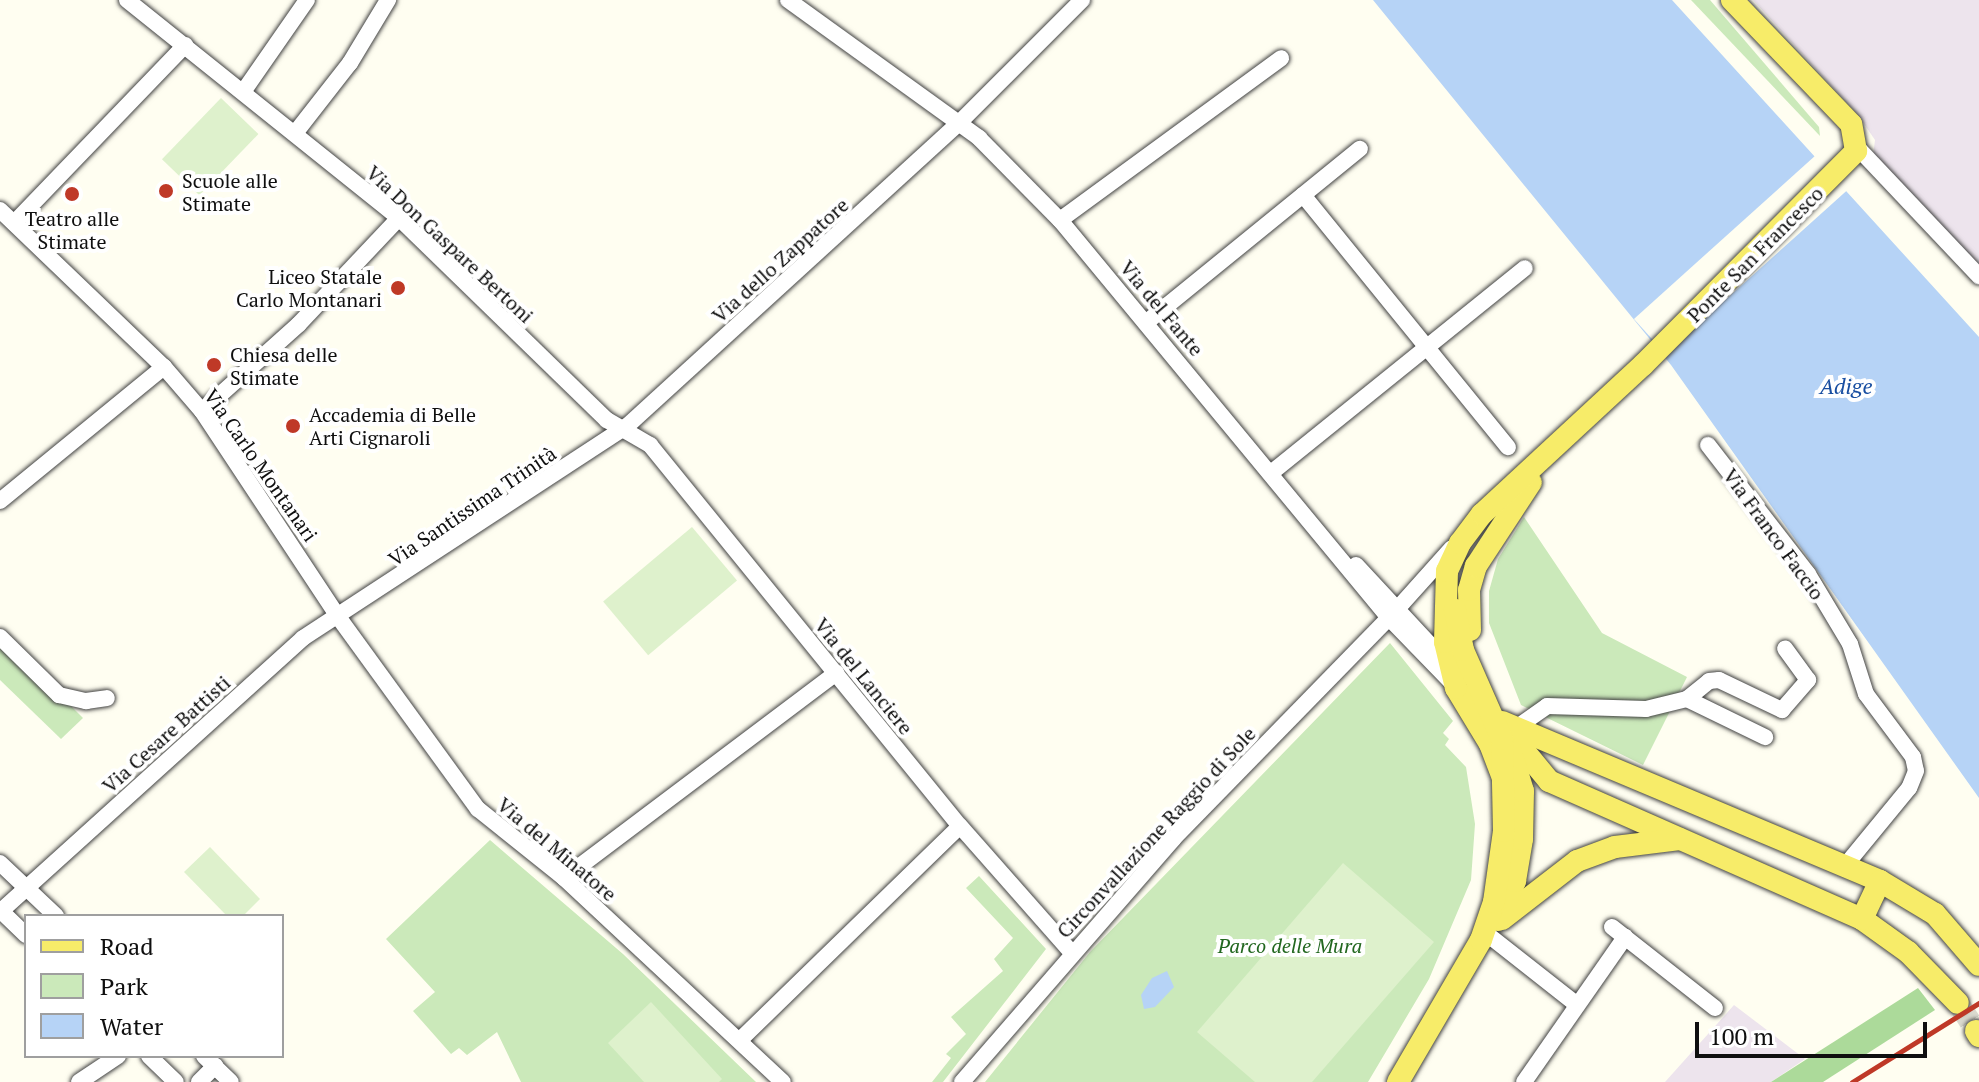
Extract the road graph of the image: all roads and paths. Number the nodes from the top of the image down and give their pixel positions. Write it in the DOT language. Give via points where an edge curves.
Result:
graph roads {
  1 [pos="127,0"];
  2 [pos="307,0"];
  3 [pos="388,0"];
  4 [pos="788,0"];
  5 [pos="1082,0"];
  6 [pos="1732,0"];
  7 [pos="185,45"];
  8 [pos="1281,58"];
  9 [pos="243,92"];
  10 [pos="959,123"];
  11 [pos="296,132"];
  12 [pos="1854,148"];
  13 [pos="1360,149"];
  14 [pos="1303,195"];
  15 [pos="0,210"];
  16 [pos="399,218"];
  17 [pos="1060,220"];
  18 [pos="14,223"];
  19 [pos="1525,268"];
  20 [pos="1979,276"];
  21 [pos="1148,321"];
  22 [pos="1428,349"];
  23 [pos="164,367"];
  24 [pos="202,411"];
  25 [pos="626,427"];
  26 [pos="1708,445"];
  27 [pos="1508,447"];
  28 [pos="1550,455"];
  29 [pos="1271,473"];
  30 [pos="0,501"];
  31 [pos="1482,514"];
  32 [pos="1389,610"];
  33 [pos="339,618"];
  34 [pos="0,637"];
  35 [pos="1785,648"];
  36 [pos="836,673"];
  37 [pos="1481,676"];
  38 [pos="1454,678"];
  39 [pos="107,698"];
  40 [pos="1687,699"];
  41 [pos="1498,720"];
  42 [pos="1523,723"];
  43 [pos="1765,737"];
  44 [pos="1542,738"];
  45 [pos="1503,778"];
  46 [pos="960,826"];
  47 [pos="1683,839"];
  48 [pos="0,863"];
  49 [pos="1845,866"];
  50 [pos="564,878"];
  51 [pos="1880,881"];
  52 [pos="25,887"];
  53 [pos="1,910"];
  54 [pos="54,914"];
  55 [pos="1862,919"];
  56 [pos="24,933"];
  57 [pos="1487,933"];
  58 [pos="1071,952"];
  59 [pos="1979,965"];
  60 [pos="1958,1003"];
  61 [pos="1576,1004"];
  62 [pos="1715,1008"];
  63 [pos="741,1039"];
  64 [pos="115,1058"];
  65 [pos="151,1058"];
  66 [pos="210,1061"];
  67 [pos="79,1082"];
  68 [pos="176,1082"];
  69 [pos="199,1082"];
  70 [pos="231,1082"];
  71 [pos="783,1082"];
  72 [pos="962,1082"];
  73 [pos="1398,1082"];
  74 [pos="1524,1082"];
  1 -- 7 [label="street, Via Don Gaspare Bertoni"];
  2 -- 9 [label="street"];
  3 -- 11 [label="street" via="350,63"];
  4 -- 10 [label="street, Via del Fante"];
  5 -- 10 [label="street, Via dello Zappatore"];
  6 -- 12 [label="main road" via="1851,124"];
  7 -- 9 [label="street, Via Don Gaspare Bertoni"];
  7 -- 18 [label="street"];
  8 -- 17 [label="street"];
  9 -- 11 [label="street, Via Don Gaspare Bertoni"];
  10 -- 17 [label="street, Via del Fante"];
  10 -- 25 [label="street, Via dello Zappatore"];
  11 -- 16 [label="street, Via Don Gaspare Bertoni"];
  12 -- 20 [label="street"];
  12 -- 28 [label="main road, Ponte San Francesco"];
  13 -- 14 [label="street"];
  14 -- 21 [label="street"];
  14 -- 22 [label="street"];
  15 -- 18 [label="street, Via Carlo Montanari"];
  16 -- 24 [label="street" via="299,324"];
  16 -- 25 [label="street, Via Don Gaspare Bertoni" via="607,420"];
  17 -- 21 [label="street, Via del Fante"];
  18 -- 23 [label="street, Via Carlo Montanari"];
  19 -- 22 [label="street"];
  21 -- 29 [label="street, Via del Fante"];
  22 -- 27 [label="street"];
  22 -- 29 [label="street"];
  23 -- 24 [label="street, Via Carlo Montanari"];
  23 -- 30 [label="street"];
  24 -- 33 [label="street, Via Carlo Montanari"];
  25 -- 33 [label="street, Via Santissima Trinità"];
  25 -- 36 [label="street, Via del Lanciere" via="650,445"];
  26 -- 49 [label="street, Via Franco Faccio" via="1808,574 1850,644 1872,704 1913,757 1916,771 1909,788"];
  28 -- 31 [label="main road"];
  28 -- 37 [label="main road" via="1476,566 1467,615"];
  29 -- 32 [label="street, Via del Fante"];
  31 -- 32 [label="street, Circonvallazione Raggio di Sole"];
  31 -- 38 [label="main road" via="1447,571 1443,620"];
  31 -- 41 [label="main road" via="1460,566 1455,616 1469,663"];
  32 -- 38 [label="street, Via del Fante"];
  32 -- 58 [label="street, Circonvallazione Raggio di Sole" via="1375,632"];
  33 -- 50 [label="street, Via del Minatore" via="470,799"];
  33 -- 52 [label="street, Via Cesare Battisti" via="303,638"];
  34 -- 39 [label="street" via="59,695 86,701"];
  35 -- 40 [label="street" via="1808,680 1782,710 1719,680 1709,681"];
  36 -- 46 [label="street, Via del Lanciere"];
  36 -- 50 [label="street"];
  37 -- 41 [label="main road"];
  37 -- 42 [label="main road"];
  38 -- 41 [label="street, Via del Fante"];
  38 -- 45 [label="main road"];
  40 -- 42 [label="street" via="1646,709 1547,706"];
  40 -- 43 [label="street"];
  41 -- 44 [label="main road"];
  41 -- 45 [label="main road"];
  41 -- 47 [label="main road" via="1549,781"];
  41 -- 57 [label="main road" via="1521,776 1523,795 1515,881"];
  42 -- 44 [label="main road"];
  44 -- 49 [label="main road"];
  45 -- 57 [label="main road" via="1504,831"];
  46 -- 58 [label="street, Via del Lanciere"];
  46 -- 63 [label="street"];
  47 -- 55 [label="main road"];
  47 -- 57 [label="main road" via="1615,847 1577,861"];
  48 -- 52 [label="street"];
  49 -- 51 [label="main road"];
  50 -- 63 [label="street, Via del Minatore"];
  51 -- 55 [label="main road"];
  51 -- 59 [label="main road" via="1935,914"];
  52 -- 53 [label="street, Via Cesare Battisti"];
  52 -- 54 [label="street"];
  53 -- 56 [label="street"];
  55 -- 60 [label="main road" via="1908,952"];
  57 -- 61 [label="street"];
  57 -- 73 [label="main road"];
  58 -- 72 [label="street, Circonvallazione Raggio di Sole"];
  61 -- 62 [label="street" via="1619,932"];
  61 -- 74 [label="street"];
  63 -- 71 [label="street, Via del Minatore"];
  64 -- 67 [label="street"];
  65 -- 68 [label="street"];
  66 -- 69 [label="street"];
  66 -- 70 [label="street"];
}
